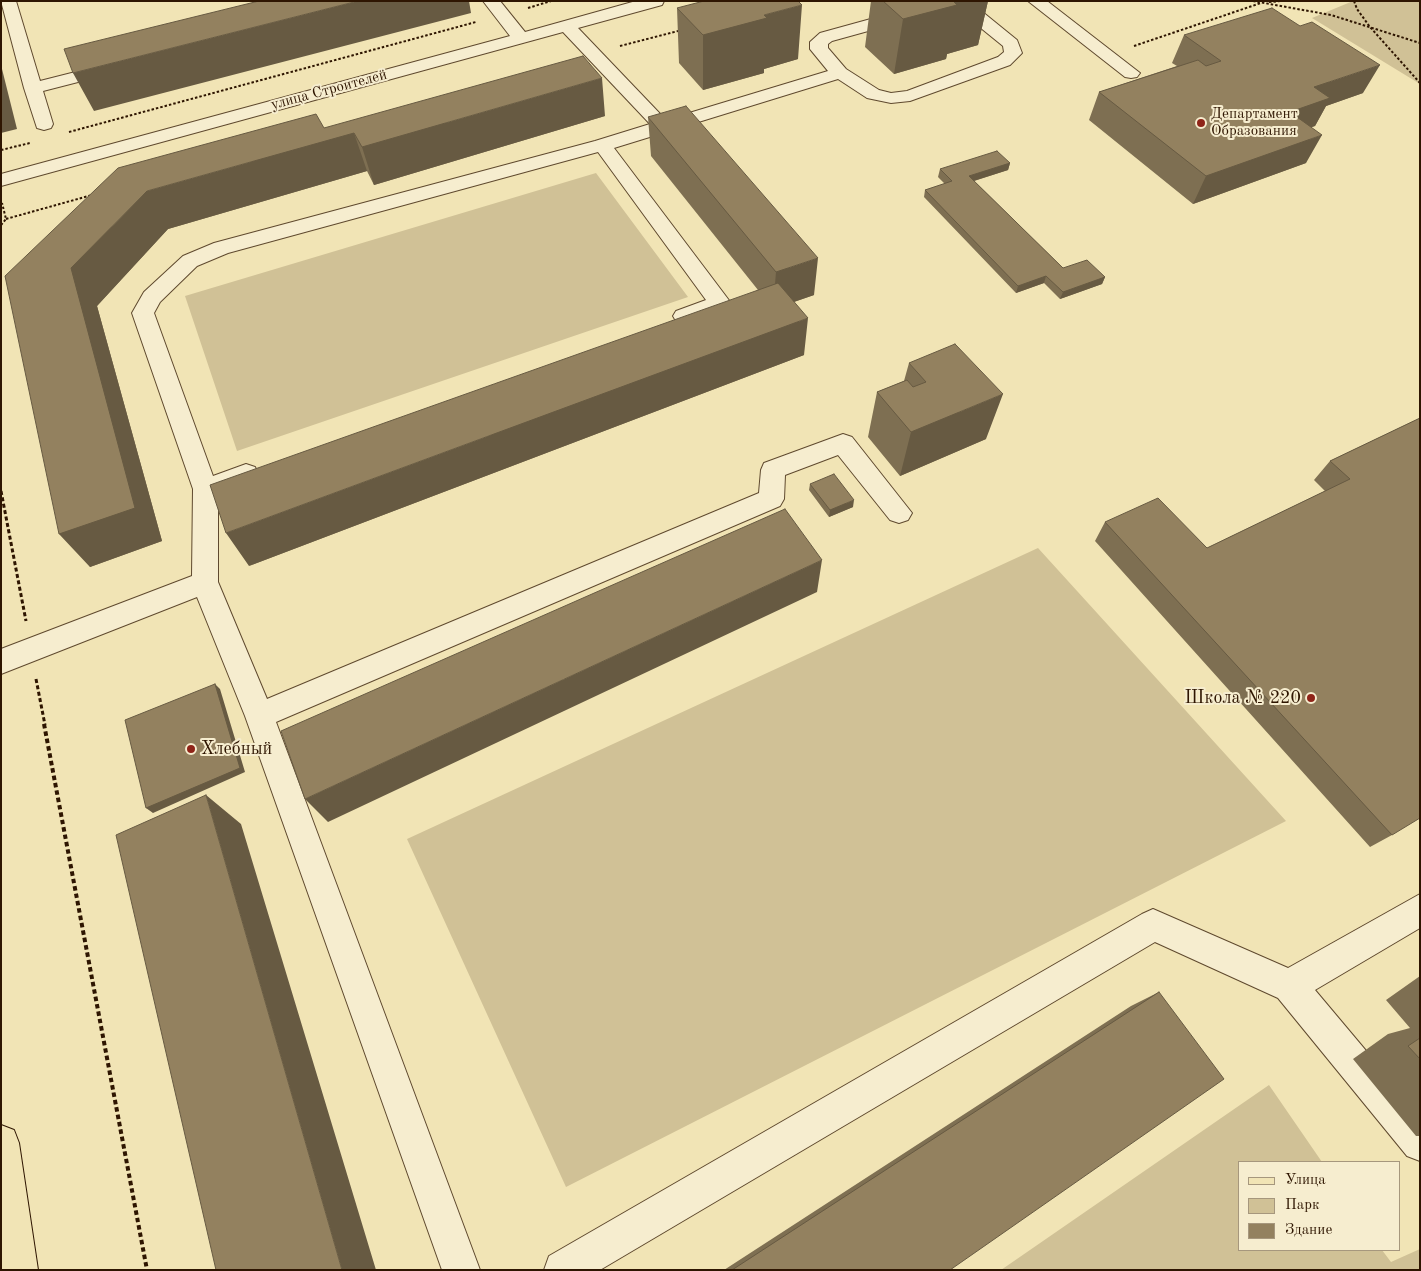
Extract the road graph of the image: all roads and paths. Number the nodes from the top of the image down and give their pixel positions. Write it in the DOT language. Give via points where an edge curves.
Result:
graph roads {
  1 [pos="8,1"];
  2 [pos="656,1"];
  3 [pos="957,1"];
  4 [pos="1036,1"];
  5 [pos="1252,1"];
  6 [pos="1282,1"];
  7 [pos="1354,1"];
  8 [pos="1262,2"];
  9 [pos="496,8"];
  10 [pos="566,25"];
  11 [pos="1370,27"];
  12 [pos="685,29"];
  13 [pos="520,38"];
  14 [pos="1420,44"];
  15 [pos="1126,48"];
  16 [pos="592,53"];
  17 [pos="129,64"];
  18 [pos="840,73"];
  19 [pos="1131,73"];
  20 [pos="1420,84"];
  21 [pos="33,88"];
  22 [pos="662,126"];
  23 [pos="41,132"];
  24 [pos="66,133"];
  25 [pos="602,145"];
  26 [pos="1,150"];
  27 [pos="1,180"];
  28 [pos="93,195"];
  29 [pos="1,200"];
  30 [pos="6,219"];
  31 [pos="1,225"];
  32 [pos="664,324"];
  33 [pos="262,469"];
  34 [pos="205,489"];
  35 [pos="1,492"];
  36 [pos="900,513"];
  37 [pos="205,582"];
  38 [pos="31,651"];
  39 [pos="1,662"];
  40 [pos="259,716"];
  41 [pos="1420,910"];
  42 [pos="1290,986"];
  43 [pos="1420,1142"];
  44 [pos="1,1143"];
  45 [pos="19,1270"];
  46 [pos="147,1270"];
  47 [pos="460,1270"];
  48 [pos="563,1270"];
  1 -- 21 [label="street"];
  2 -- 10 [label="street, улица Строителей"];
  3 -- 18 [label="street" via="826,37 819,42 819,49"];
  3 -- 18 [label="street" via="1011,44 1013,53 1004,61 910,96 891,98 873,94"];
  4 -- 19 [label="street"];
  5 -- 8 [label="path"];
  6 -- 8 [label="path"];
  7 -- 11 [label="path"];
  8 -- 11 [label="path" via="1331,14"];
  8 -- 15 [label="path"];
  9 -- 13 [label="street"];
  9 -- 24 [label="path"];
  10 -- 13 [label="street, улица Строителей"];
  10 -- 16 [label="street"];
  11 -- 14 [label="path"];
  11 -- 20 [label="path"];
  12 -- 16 [label="path"];
  13 -- 27 [label="street, улица Строителей"];
  16 -- 22 [label="street"];
  17 -- 21 [label="street"];
  18 -- 22 [label="street"];
  21 -- 23 [label="street"];
  22 -- 25 [label="street"];
  23 -- 26 [label="path"];
  25 -- 32 [label="street" via="720,303"];
  25 -- 34 [label="street" via="221,248 190,261 152,297 143,313"];
  28 -- 30 [label="path"];
  29 -- 30 [label="path"];
  30 -- 31 [label="path"];
  33 -- 34 [label="street"];
  34 -- 37 [label="street"];
  35 -- 38 [label="path"];
  36 -- 40 [label="street" via="843,444 773,470 771,500"];
  37 -- 38 [label="street"];
  37 -- 40 [label="street"];
  38 -- 39 [label="street"];
  38 -- 46 [label="path"];
  40 -- 47 [label="street"];
  41 -- 42 [label="street"];
  42 -- 43 [label="street"];
  42 -- 48 [label="street" via="1153,925"];
  44 -- 45 [label="main road"];
}
